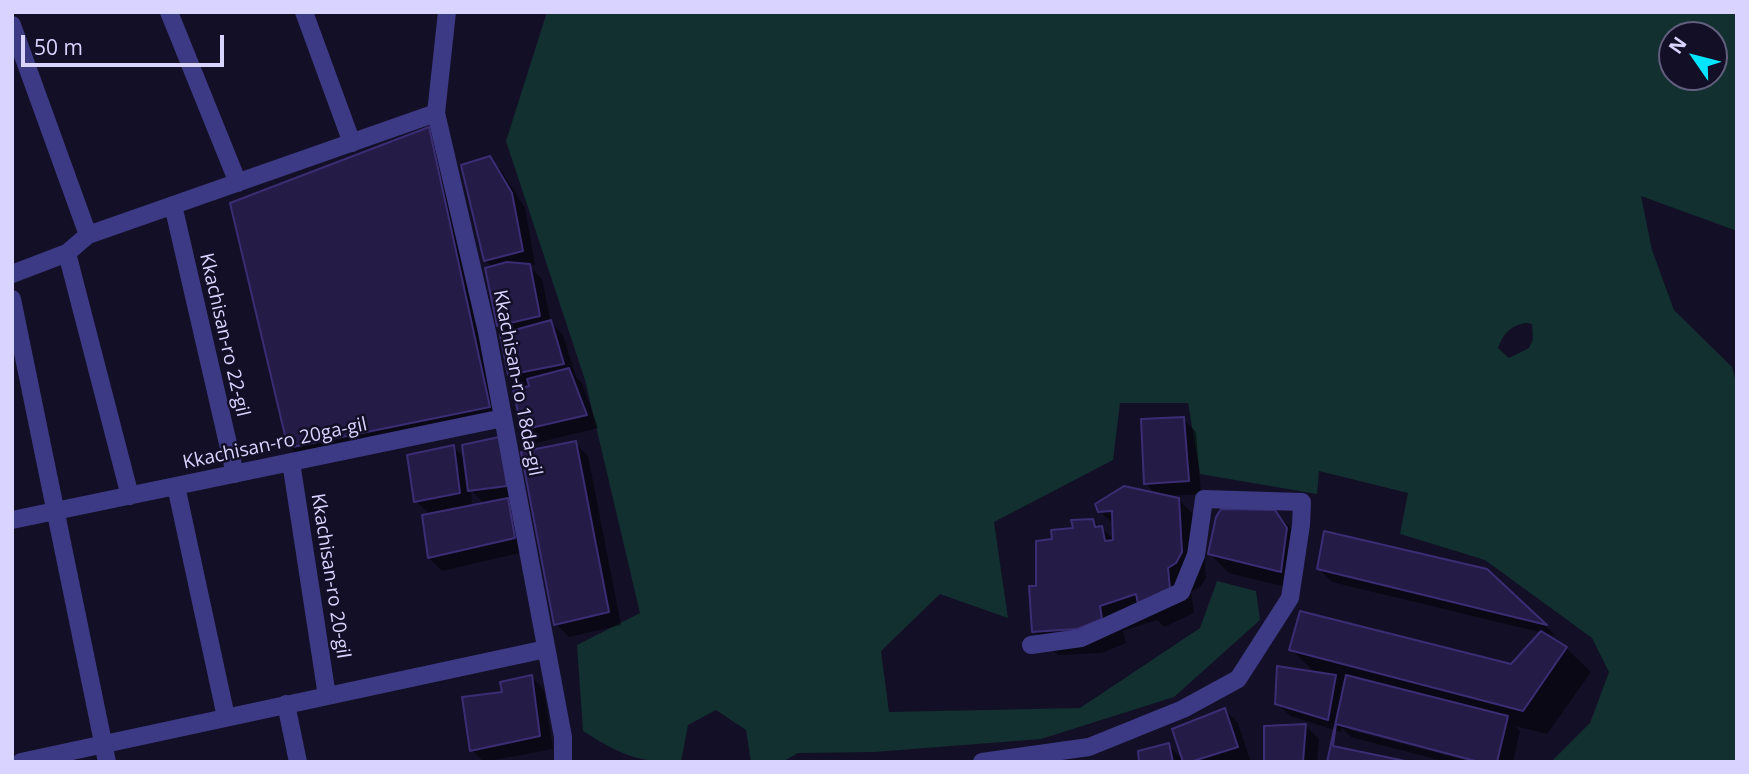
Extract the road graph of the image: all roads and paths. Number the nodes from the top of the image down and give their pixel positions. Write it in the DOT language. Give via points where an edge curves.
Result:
graph roads {
  1 [pos="169,12"];
  2 [pos="304,12"];
  3 [pos="447,12"];
  4 [pos="12,25"];
  5 [pos="436,113"];
  6 [pos="352,143"];
  7 [pos="238,183"];
  8 [pos="173,205"];
  9 [pos="88,235"];
  10 [pos="66,253"];
  11 [pos="12,274"];
  12 [pos="12,299"];
  13 [pos="503,418"];
  14 [pos="291,462"];
  15 [pos="235,474"];
  16 [pos="176,486"];
  17 [pos="130,496"];
  18 [pos="56,511"];
  19 [pos="12,520"];
  20 [pos="1031,645"];
  21 [pos="546,649"];
  22 [pos="327,696"];
  23 [pos="286,704"];
  24 [pos="226,717"];
  25 [pos="103,743"];
  26 [pos="568,759"];
  27 [pos="21,762"];
  28 [pos="107,762"];
  29 [pos="298,762"];
  30 [pos="982,762"];
  1 -- 7 [label="street"];
  2 -- 6 [label="street"];
  3 -- 5 [label="street, Kkachisan-ro 18da-gil"];
  4 -- 9 [label="street"];
  5 -- 6 [label="street"];
  5 -- 13 [label="street, Kkachisan-ro 18da-gil"];
  6 -- 7 [label="street"];
  7 -- 8 [label="street"];
  8 -- 9 [label="street"];
  8 -- 15 [label="street, Kkachisan-ro 22-gil"];
  9 -- 10 [label="street"];
  10 -- 11 [label="street"];
  10 -- 17 [label="street"];
  12 -- 18 [label="street"];
  13 -- 14 [label="street, Kkachisan-ro 20ga-gil"];
  13 -- 21 [label="street, Kkachisan-ro 18da-gil"];
  14 -- 15 [label="street, Kkachisan-ro 20ga-gil"];
  14 -- 22 [label="street, Kkachisan-ro 20-gil"];
  15 -- 16 [label="street, Kkachisan-ro 20ga-gil"];
  16 -- 17 [label="street, Kkachisan-ro 20ga-gil"];
  16 -- 24 [label="street"];
  17 -- 18 [label="street, Kkachisan-ro 20ga-gil"];
  18 -- 19 [label="street"];
  18 -- 25 [label="street"];
  20 -- 30 [label="street" via="1081,638 1181,592 1196,555 1204,499 1302,502 1290,598 1238,679 1184,709 1089,747"];
  21 -- 22 [label="street"];
  21 -- 26 [label="street, Kkachisan-ro 18da-gil"];
  22 -- 23 [label="street"];
  23 -- 24 [label="street"];
  23 -- 29 [label="street"];
  24 -- 25 [label="street"];
  25 -- 27 [label="street"];
  25 -- 28 [label="street"];
}
